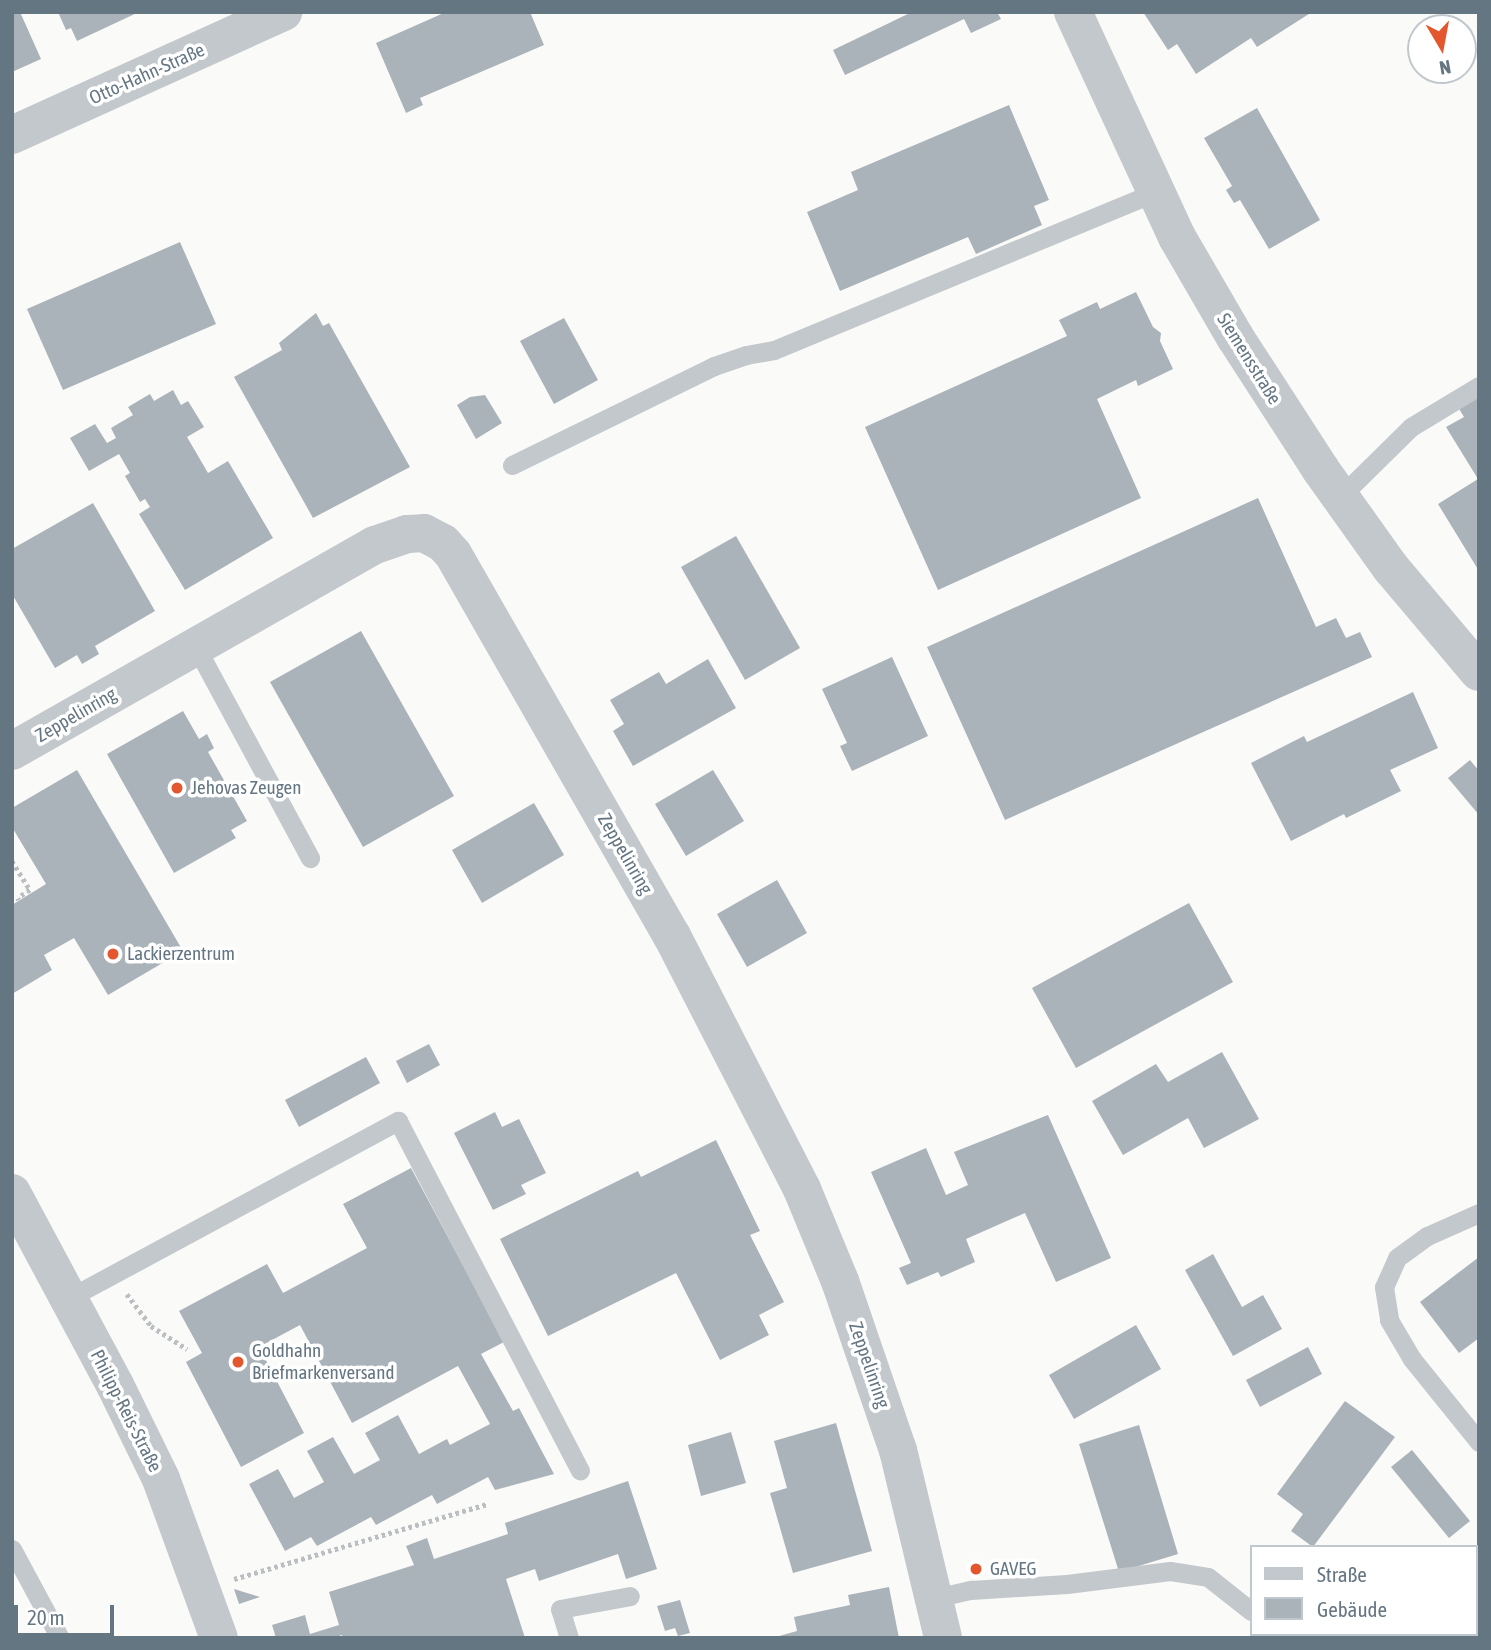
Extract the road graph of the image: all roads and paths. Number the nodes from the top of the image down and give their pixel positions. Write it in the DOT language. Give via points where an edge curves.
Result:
graph roads {
  1 [pos="283,12"];
  2 [pos="1073,12"];
  3 [pos="12,135"];
  4 [pos="1156,192"];
  5 [pos="1479,386"];
  6 [pos="512,465"];
  7 [pos="1340,497"];
  8 [pos="196,647"];
  9 [pos="1479,672"];
  10 [pos="12,751"];
  11 [pos="310,858"];
  12 [pos="12,861"];
  13 [pos="19,900"];
  14 [pos="12,1193"];
  15 [pos="1479,1213"];
  16 [pos="115,1274"];
  17 [pos="69,1298"];
  18 [pos="187,1349"];
  19 [pos="1479,1443"];
  20 [pos="580,1470"];
  21 [pos="487,1504"];
  22 [pos="12,1549"];
  23 [pos="203,1588"];
  24 [pos="630,1596"];
  25 [pos="935,1598"];
  26 [pos="1250,1610"];
  27 [pos="60,1638"];
  28 [pos="219,1638"];
  29 [pos="569,1638"];
  30 [pos="943,1638"];
  1 -- 3 [label="street, Otto-Hahn-Straße"];
  2 -- 4 [label="street, Siemensstraße"];
  4 -- 6 [label="lane" via="774,350 714,366"];
  4 -- 7 [label="street, Siemensstraße" via="1229,328"];
  5 -- 7 [label="lane" via="1411,427"];
  7 -- 9 [label="street, Siemensstraße" via="1391,568"];
  8 -- 10 [label="street, Zeppelinring"];
  8 -- 11 [label="lane"];
  8 -- 25 [label="street, Zeppelinring" via="394,537 424,533 453,554 672,936 802,1189 840,1281 898,1450"];
  12 -- 13 [label="path" via="30,890"];
  14 -- 17 [label="street, Philipp-Reis-Straße"];
  15 -- 19 [label="lane" via="1427,1236 1397,1258 1384,1287 1390,1320 1412,1359"];
  16 -- 17 [label="lane"];
  16 -- 18 [label="path" via="137,1312"];
  16 -- 20 [label="lane" via="398,1121"];
  17 -- 23 [label="street, Philipp-Reis-Straße" via="161,1479"];
  21 -- 23 [label="path"];
  22 -- 27 [label="lane"];
  23 -- 28 [label="street, Philipp-Reis-Straße"];
  24 -- 29 [label="lane" via="560,1609"];
  25 -- 26 [label="lane" via="971,1590 1170,1571 1208,1577"];
  25 -- 30 [label="street, Zeppelinring"];
}
